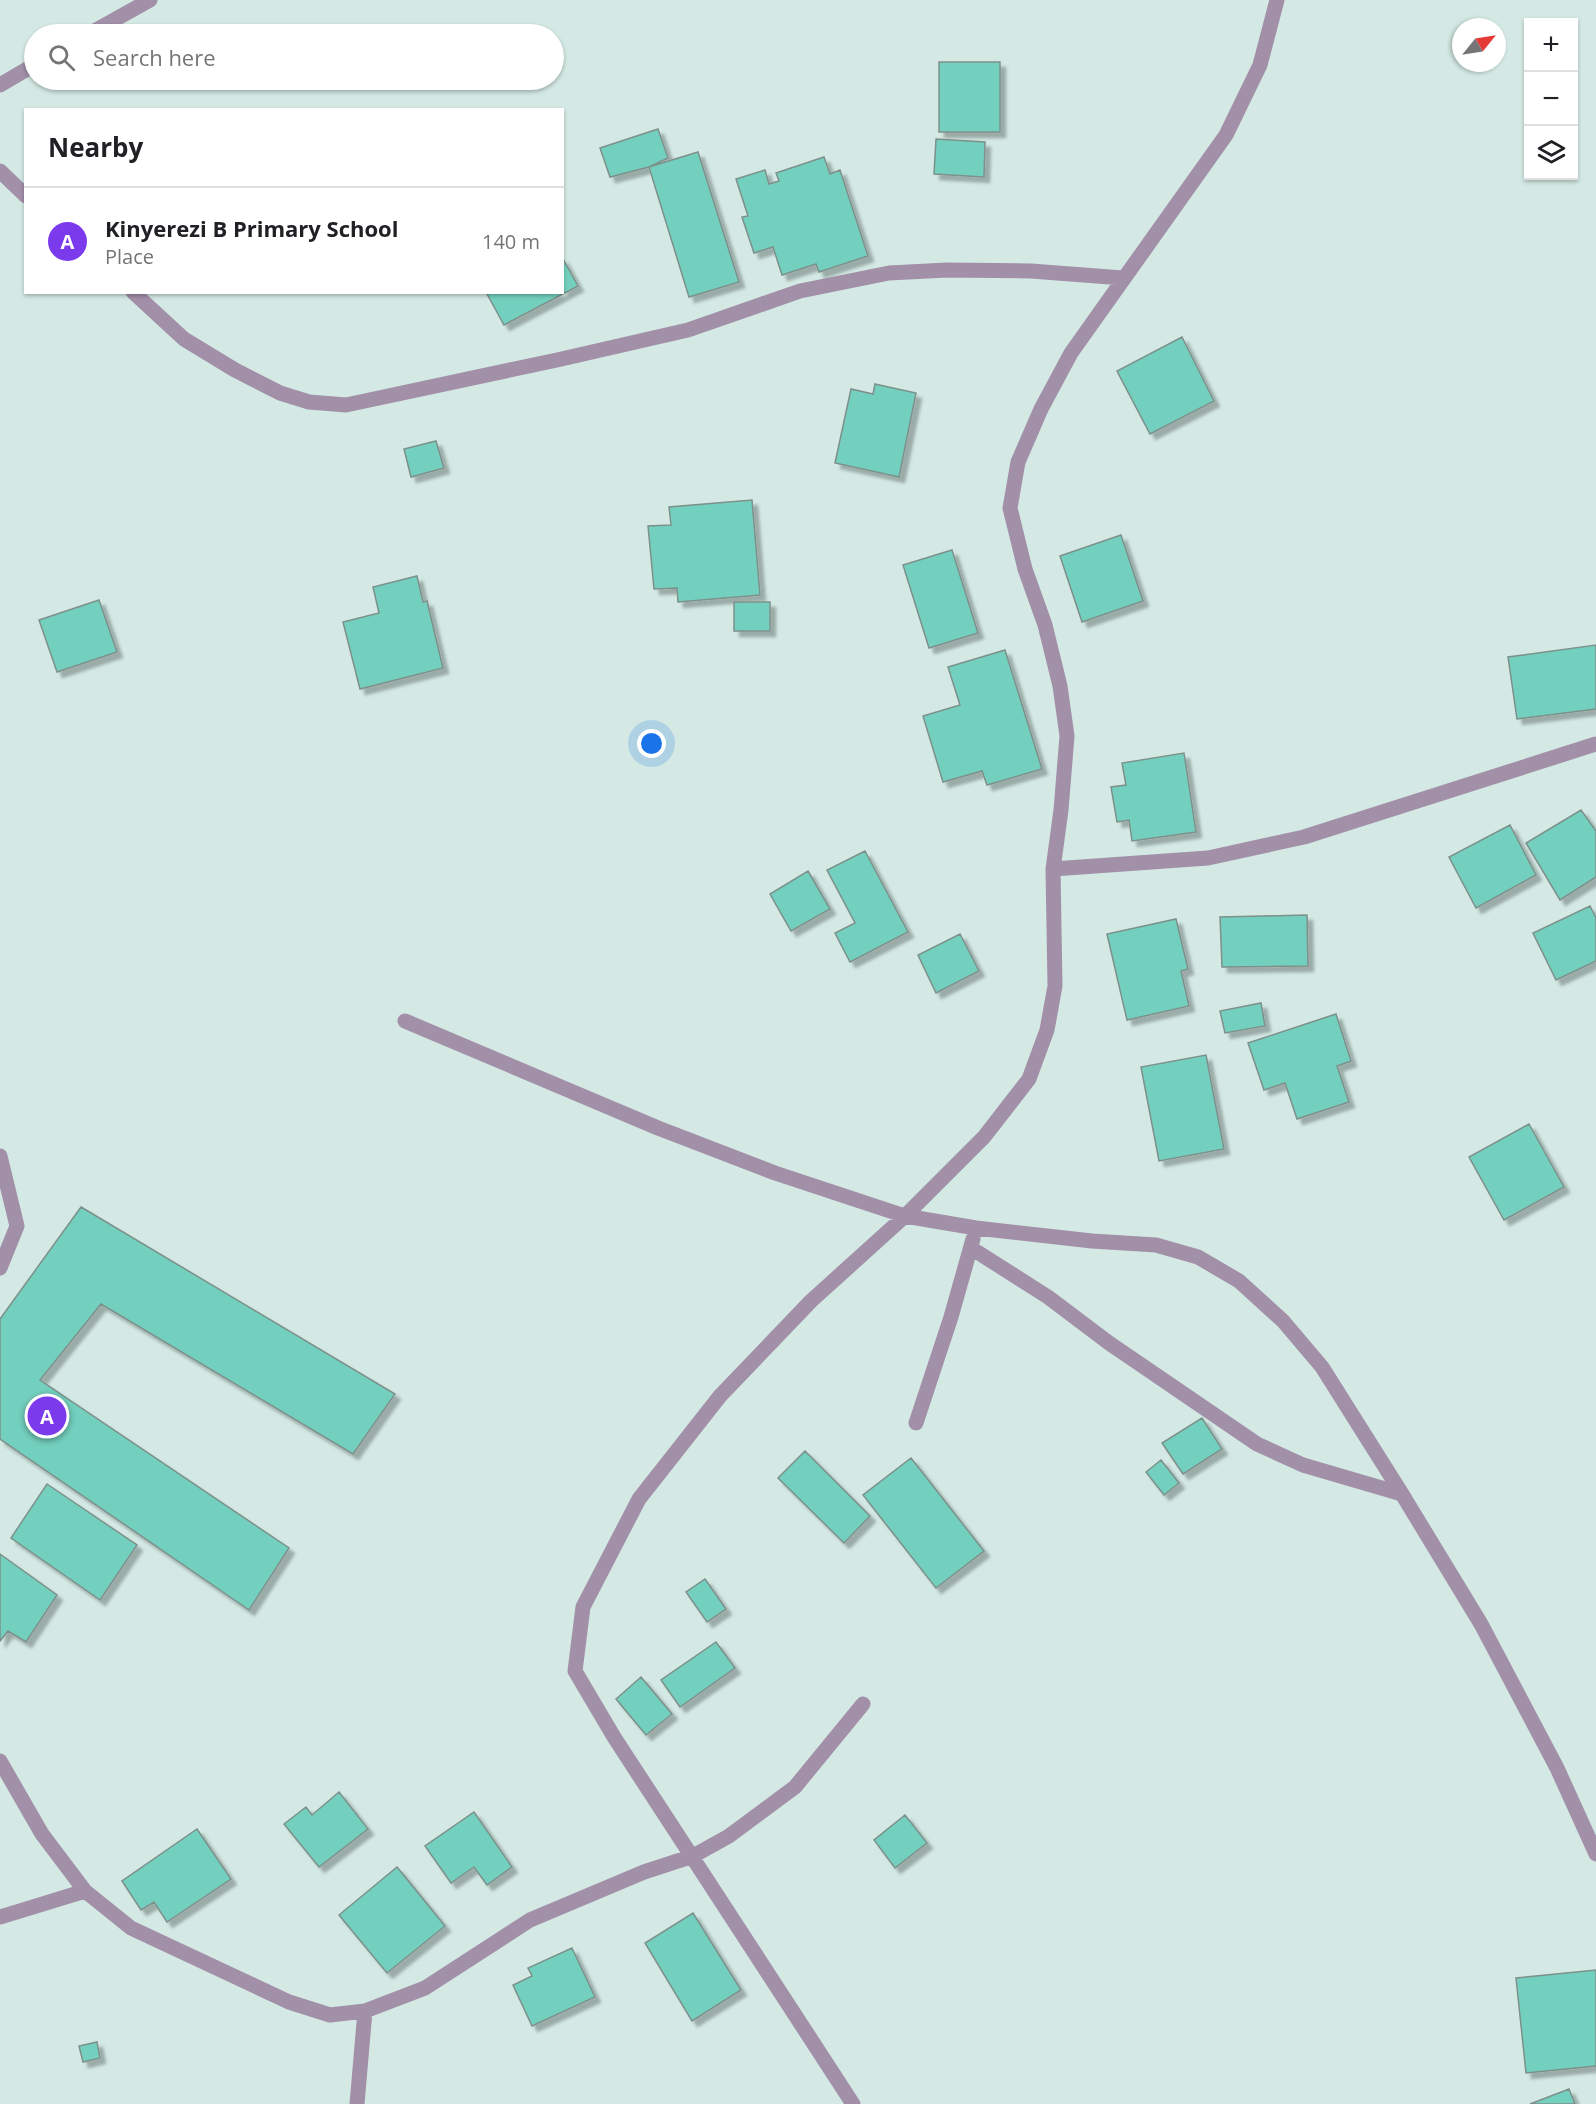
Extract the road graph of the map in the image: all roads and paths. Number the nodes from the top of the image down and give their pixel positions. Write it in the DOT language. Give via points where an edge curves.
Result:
graph roads {
  1 [pos="150,0"];
  2 [pos="1277,0"];
  3 [pos="107,24"];
  4 [pos="24,71"];
  5 [pos="0,85"];
  6 [pos="0,171"];
  7 [pos="24,194"];
  8 [pos="1123,278"];
  9 [pos="135,294"];
  10 [pos="1596,744"];
  11 [pos="1053,869"];
  12 [pos="405,1021"];
  13 [pos="0,1156"];
  14 [pos="905,1216"];
  15 [pos="975,1228"];
  16 [pos="971,1248"];
  17 [pos="0,1268"];
  18 [pos="916,1423"];
  19 [pos="1402,1494"];
  20 [pos="862,1704"];
  21 [pos="0,1761"];
  22 [pos="1596,1854"];
  23 [pos="693,1856"];
  24 [pos="85,1891"];
  25 [pos="0,1917"];
  26 [pos="365,2011"];
  27 [pos="357,2104"];
  28 [pos="853,2104"];
  1 -- 3 [label="street"];
  2 -- 8 [label="street" via="1260,65 1226,135"];
  4 -- 5 [label="street"];
  6 -- 7 [label="street"];
  8 -- 9 [label="street" via="1019,271 888,273 800,291 688,330 346,405 309,402 280,393 235,370 184,339"];
  8 -- 11 [label="street" via="1071,353 1041,409 1018,462 1010,508 1045,625 1067,736"];
  10 -- 11 [label="street" via="1304,837 1209,858"];
  11 -- 14 [label="street" via="1055,986 1047,1030 1029,1079 984,1137"];
  12 -- 14 [label="street" via="658,1128 775,1173"];
  13 -- 17 [label="street" via="17,1226"];
  14 -- 15 [label="street"];
  14 -- 23 [label="street" via="811,1301 720,1396 639,1499 583,1607 575,1671"];
  15 -- 16 [label="street"];
  15 -- 19 [label="street" via="1156,1245 1198,1257 1239,1281 1283,1321 1322,1367"];
  16 -- 18 [label="street"];
  16 -- 19 [label="street" via="1048,1297 1257,1444 1303,1465"];
  19 -- 22 [label="street" via="1481,1624 1557,1768"];
  20 -- 23 [label="street" via="795,1787 729,1836"];
  21 -- 24 [label="street" via="42,1834"];
  23 -- 26 [label="street" via="644,1872 530,1920 425,1988"];
  23 -- 28 [label="street"];
  24 -- 25 [label="street"];
  24 -- 26 [label="street" via="131,1928 289,2002 330,2015"];
  26 -- 27 [label="street"];
}
